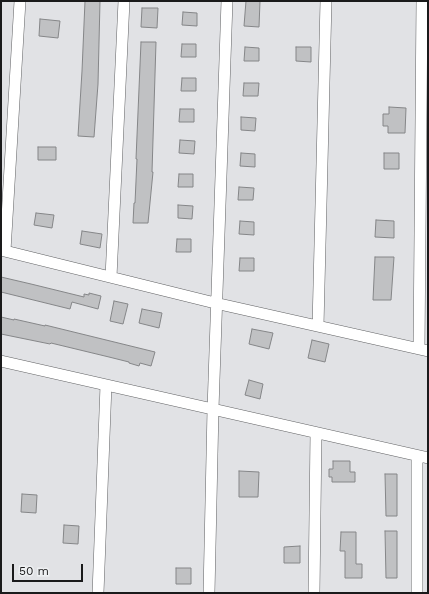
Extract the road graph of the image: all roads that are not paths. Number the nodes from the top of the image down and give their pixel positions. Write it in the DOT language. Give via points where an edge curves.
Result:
graph roads {
  1 [pos="20,1"];
  2 [pos="124,1"];
  3 [pos="227,1"];
  4 [pos="326,1"];
  5 [pos="422,1"];
  6 [pos="3,251"];
  7 [pos="111,277"];
  8 [pos="217,303"];
  9 [pos="318,326"];
  10 [pos="424,350"];
  11 [pos="1,361"];
  12 [pos="106,385"];
  13 [pos="213,410"];
  14 [pos="316,433"];
  15 [pos="423,457"];
  16 [pos="98,593"];
  17 [pos="209,593"];
  18 [pos="314,593"];
  19 [pos="417,593"];
  1 -- 6 [label="street"];
  2 -- 7 [label="street"];
  3 -- 8 [label="street"];
  4 -- 9 [label="street"];
  5 -- 10 [label="street"];
  6 -- 7 [label="street"];
  7 -- 8 [label="street"];
  8 -- 9 [label="street"];
  8 -- 13 [label="street"];
  9 -- 10 [label="street"];
  11 -- 12 [label="street"];
  12 -- 13 [label="street"];
  12 -- 16 [label="street"];
  13 -- 14 [label="street"];
  13 -- 17 [label="street"];
  14 -- 15 [label="street"];
  14 -- 18 [label="street"];
  15 -- 19 [label="street"];
}
